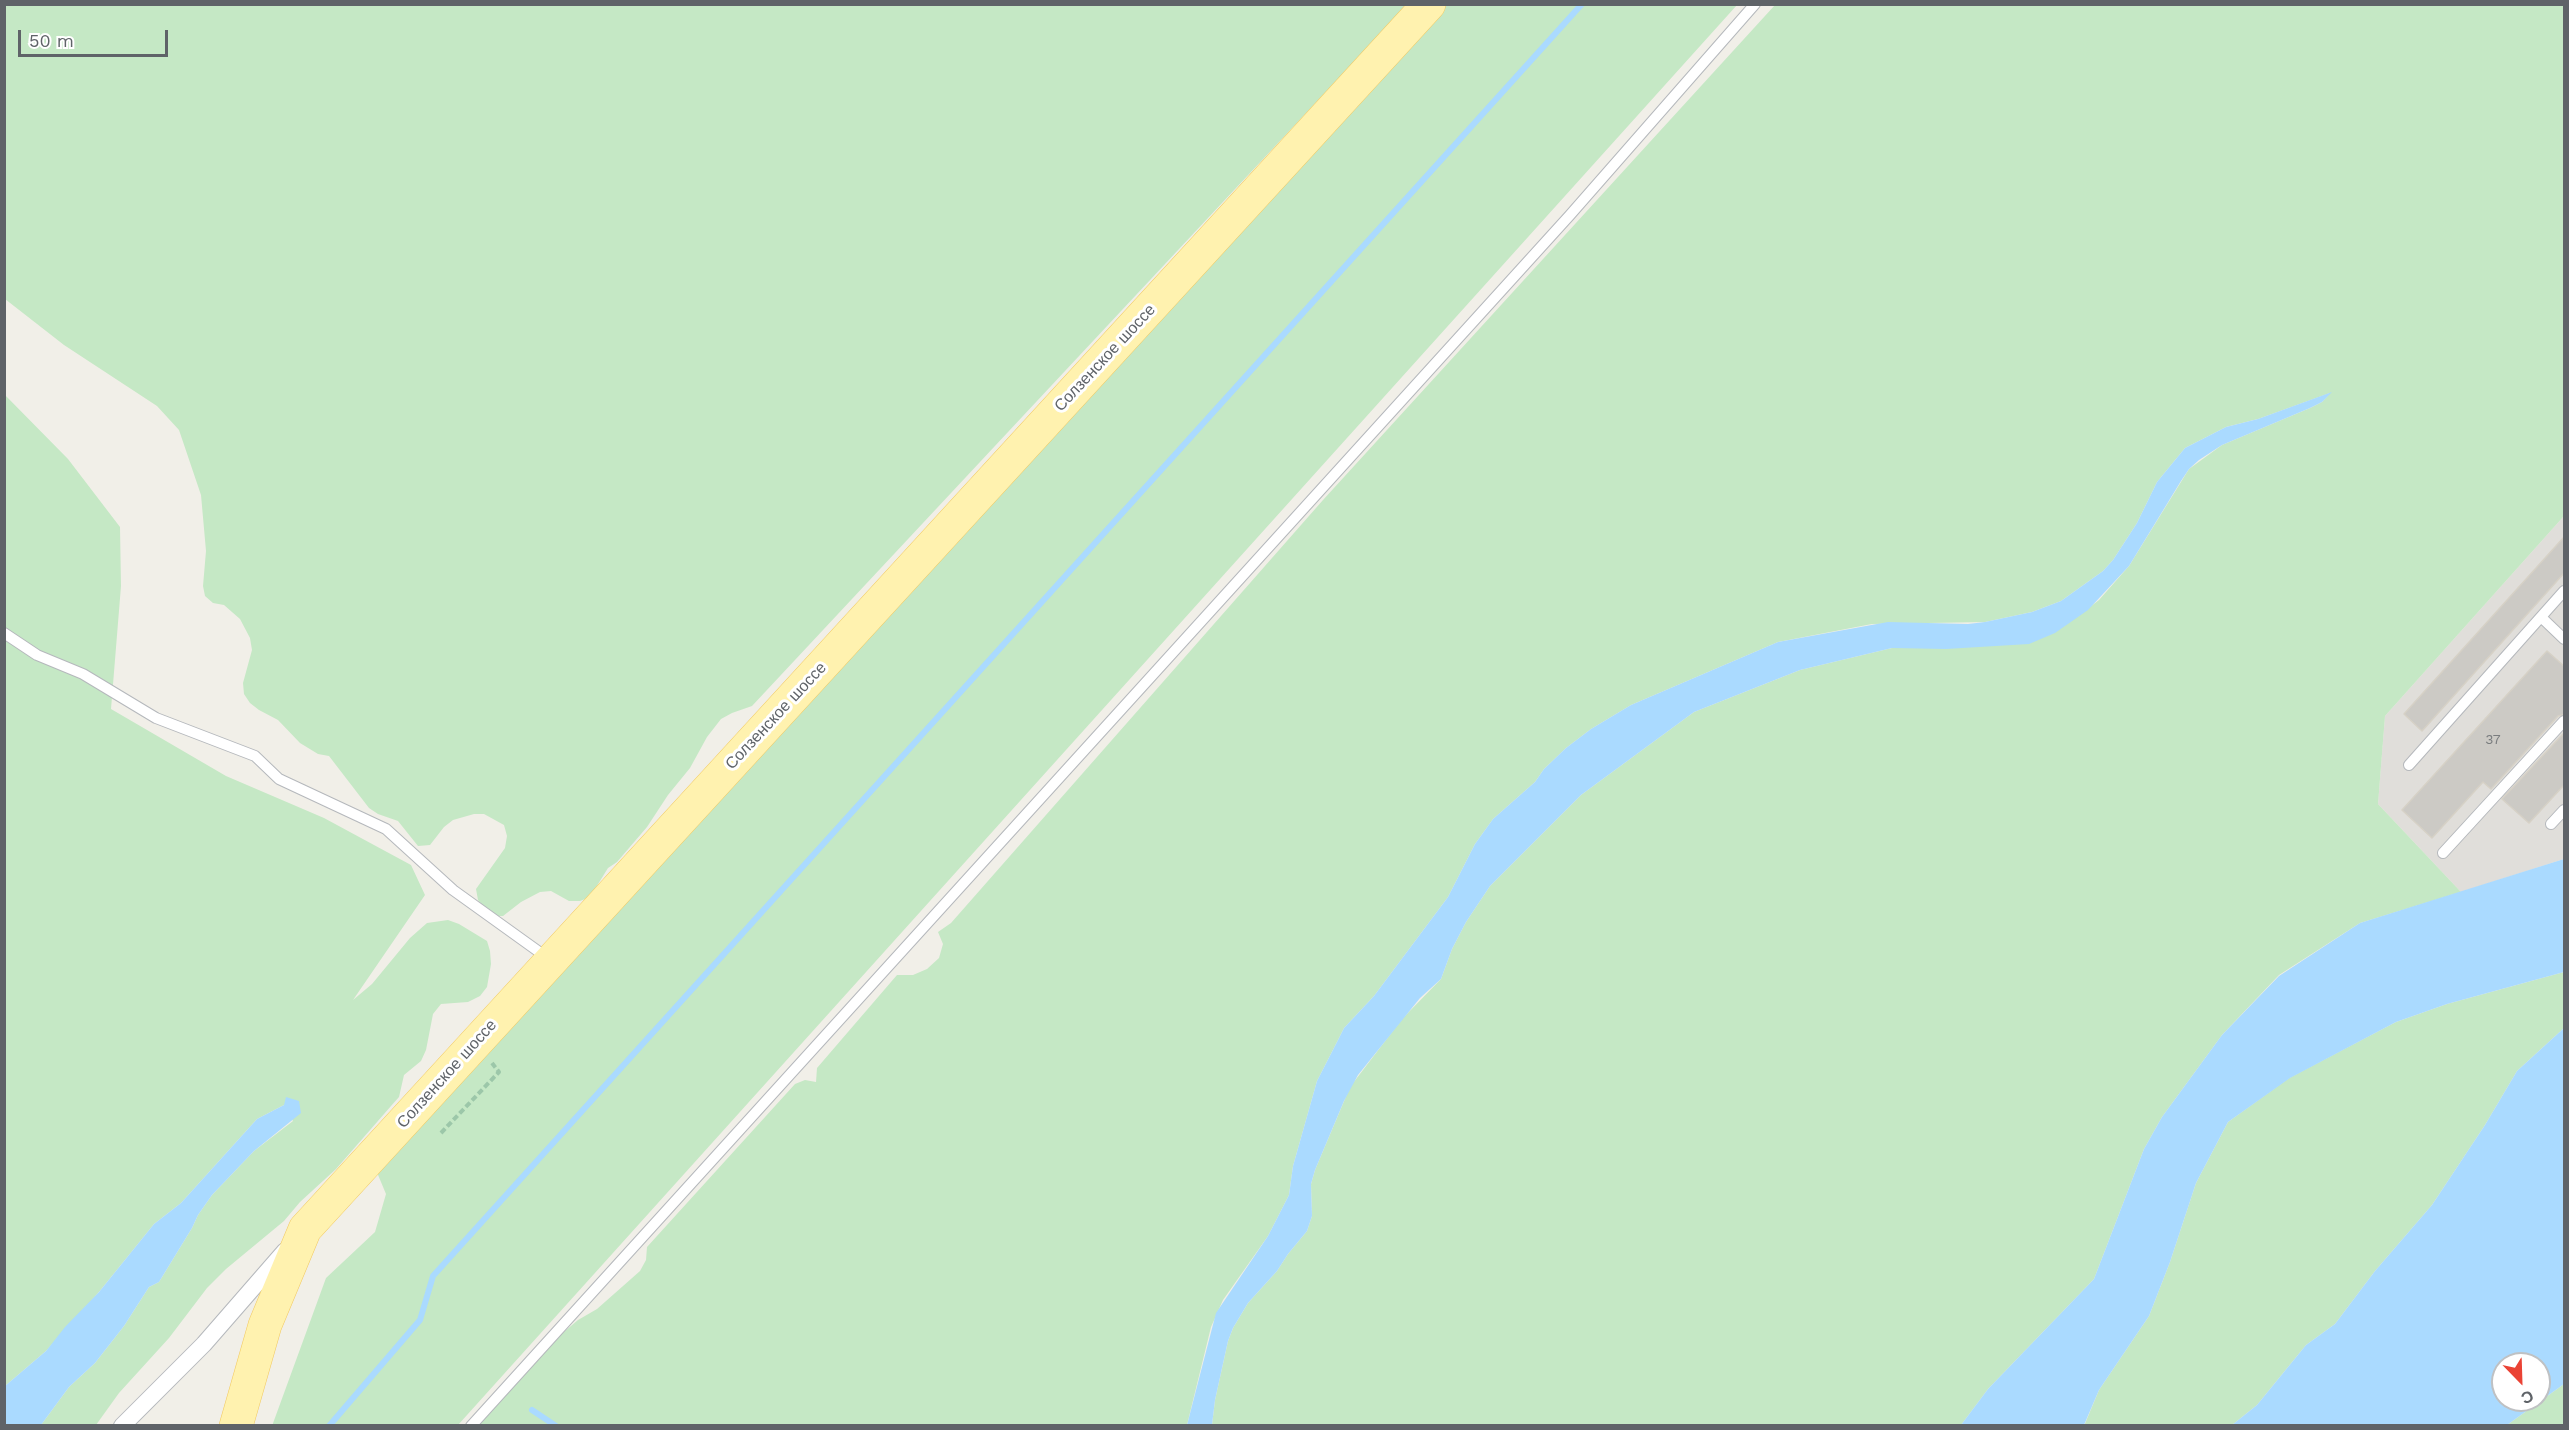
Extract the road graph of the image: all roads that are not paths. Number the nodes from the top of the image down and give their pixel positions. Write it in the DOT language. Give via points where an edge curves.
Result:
graph roads {
  1 [pos="1429,4"];
  2 [pos="1755,4"];
  3 [pos="2565,591"];
  4 [pos="2541,617"];
  5 [pos="4,633"];
  6 [pos="2565,639"];
  7 [pos="2565,722"];
  8 [pos="2409,765"];
  9 [pos="2565,810"];
  10 [pos="2551,824"];
  11 [pos="2443,853"];
  12 [pos="551,961"];
  13 [pos="305,1229"];
  14 [pos="122,1425"];
  15 [pos="236,1425"];
  16 [pos="471,1425"];
  1 -- 12 [label="main road, Солзенское шоссе"];
  2 -- 16 [label="lane" via="1562,224"];
  3 -- 4 [label="lane"];
  4 -- 6 [label="lane"];
  4 -- 8 [label="lane"];
  5 -- 12 [label="lane" via="37,655 83,674 156,718 255,756 279,779 386,829 453,890"];
  7 -- 11 [label="lane"];
  9 -- 10 [label="lane"];
  12 -- 13 [label="main road, Солзенское шоссе"];
  13 -- 14 [label="street, Солзенское шоссе" via="204,1344"];
  13 -- 15 [label="main road" via="265,1325"];
}
